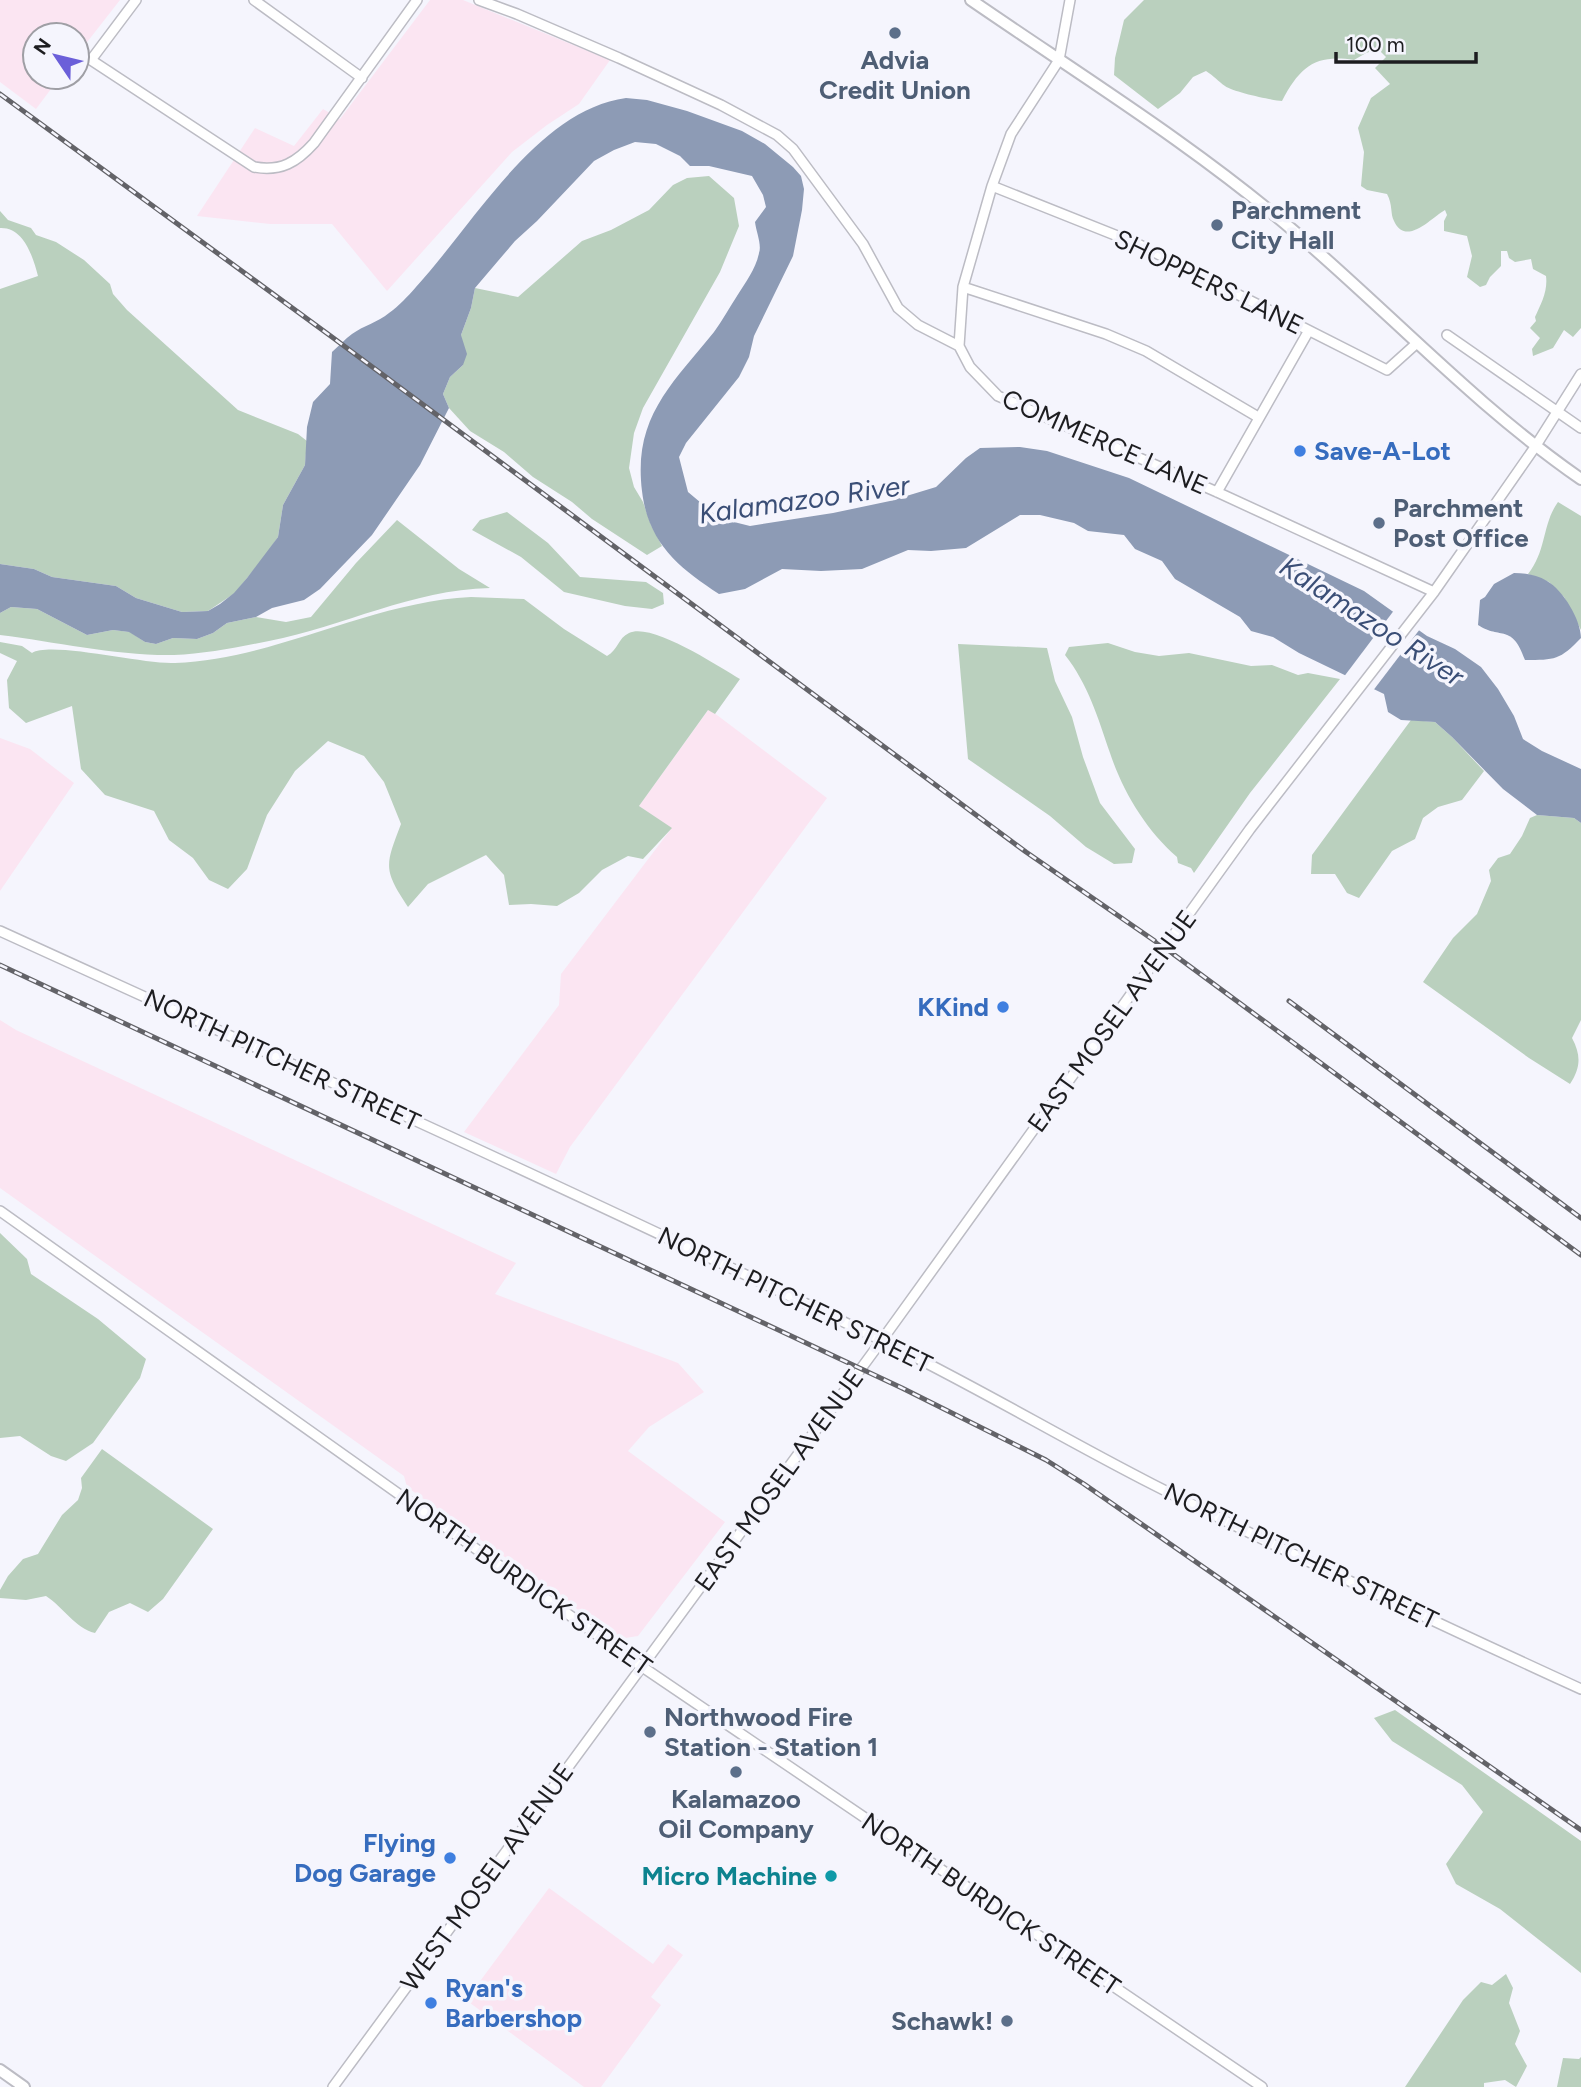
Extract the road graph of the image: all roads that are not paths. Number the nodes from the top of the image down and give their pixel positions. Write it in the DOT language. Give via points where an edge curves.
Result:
graph roads {
  1 [pos="136,0"];
  2 [pos="254,0"];
  3 [pos="417,0"];
  4 [pos="479,0"];
  5 [pos="971,0"];
  6 [pos="1070,0"];
  7 [pos="1059,60"];
  8 [pos="362,78"];
  9 [pos="992,186"];
  10 [pos="963,286"];
  11 [pos="1308,332"];
  12 [pos="1447,335"];
  13 [pos="1416,343"];
  14 [pos="959,346"];
  15 [pos="1581,374"];
  16 [pos="1556,411"];
  17 [pos="1258,417"];
  18 [pos="1581,428"];
  19 [pos="1535,447"];
  20 [pos="1581,479"];
  21 [pos="1216,492"];
  22 [pos="1434,592"];
  23 [pos="0,931"];
  24 [pos="0,1211"];
  25 [pos="882,1340"];
  26 [pos="641,1666"];
  27 [pos="1581,1689"];
  28 [pos="0,2070"];
  29 [pos="24,2087"];
  30 [pos="333,2087"];
  31 [pos="1262,2087"];
  1 -- 8 [label="street" via="91,60 254,167 284,166 302,157"];
  2 -- 8 [label="street"];
  3 -- 8 [label="street"];
  4 -- 14 [label="street" via="619,58 777,135 793,149 863,244 898,308 918,325"];
  5 -- 7 [label="street"];
  6 -- 7 [label="street"];
  7 -- 9 [label="street" via="1017,121"];
  7 -- 13 [label="street" via="1253,198"];
  9 -- 10 [label="street"];
  9 -- 11 [label="street, SHOPPERS LANE" via="1140,245"];
  10 -- 14 [label="street"];
  10 -- 17 [label="street" via="1146,351"];
  11 -- 13 [label="street, SHOPPERS LANE" via="1387,370"];
  11 -- 17 [label="street"];
  12 -- 16 [label="street"];
  13 -- 19 [label="street"];
  14 -- 21 [label="street, COMMERCE LANE" via="976,377 998,396"];
  15 -- 16 [label="street, EAST MOSEL AVENUE"];
  16 -- 18 [label="street"];
  16 -- 19 [label="street, EAST MOSEL AVENUE"];
  17 -- 21 [label="street"];
  19 -- 20 [label="street"];
  19 -- 22 [label="street, EAST MOSEL AVENUE"];
  21 -- 22 [label="street, COMMERCE LANE"];
  22 -- 25 [label="street, EAST MOSEL AVENUE" via="1250,829"];
  23 -- 25 [label="street, NORTH PITCHER STREET"];
  24 -- 26 [label="street, NORTH BURDICK STREET"];
  25 -- 26 [label="street, EAST MOSEL AVENUE"];
  25 -- 27 [label="street, NORTH PITCHER STREET" via="1354,1585"];
  26 -- 30 [label="street, WEST MOSEL AVENUE"];
  26 -- 31 [label="street, NORTH BURDICK STREET"];
  28 -- 29 [label="street"];
}
